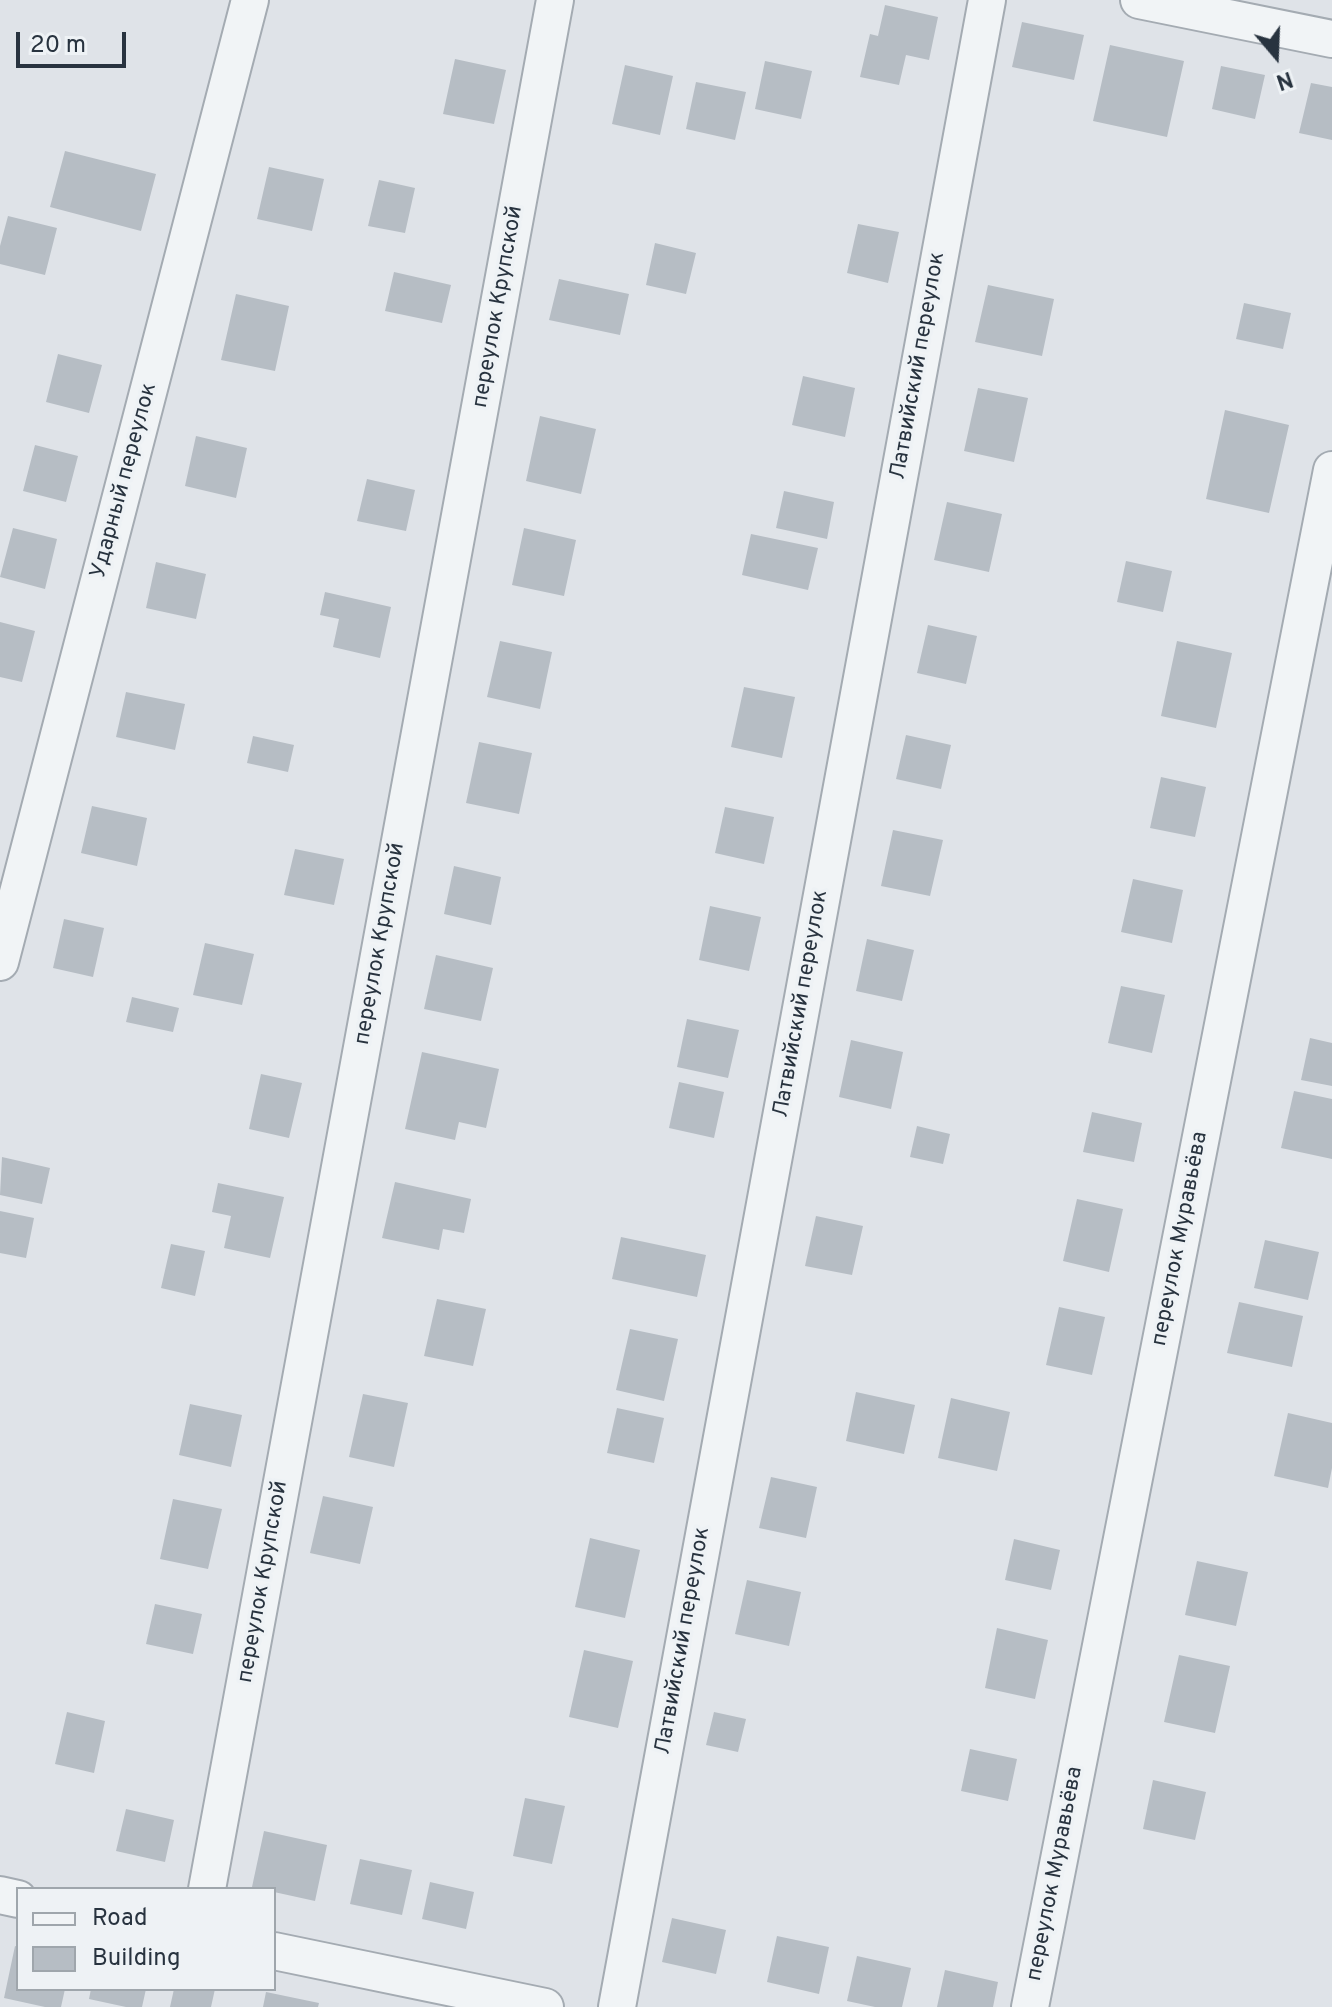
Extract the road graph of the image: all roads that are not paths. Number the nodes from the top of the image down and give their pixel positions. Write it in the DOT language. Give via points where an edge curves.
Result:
graph roads {
  1 [pos="250,0"];
  2 [pos="555,0"];
  3 [pos="987,0"];
  4 [pos="1139,0"];
  5 [pos="1332,39"];
  6 [pos="1332,470"];
  7 [pos="0,962"];
  8 [pos="207,1887"];
  9 [pos="276,1951"];
  10 [pos="545,2007"];
  11 [pos="617,2007"];
  12 [pos="1030,2007"];
  1 -- 7 [label="street, Ударный переулок"];
  2 -- 8 [label="street, переулок Крупской"];
  3 -- 11 [label="street, Латвийский переулок"];
  4 -- 5 [label="street"];
  6 -- 12 [label="street, переулок Муравьёва"];
  9 -- 10 [label="street"];
}
